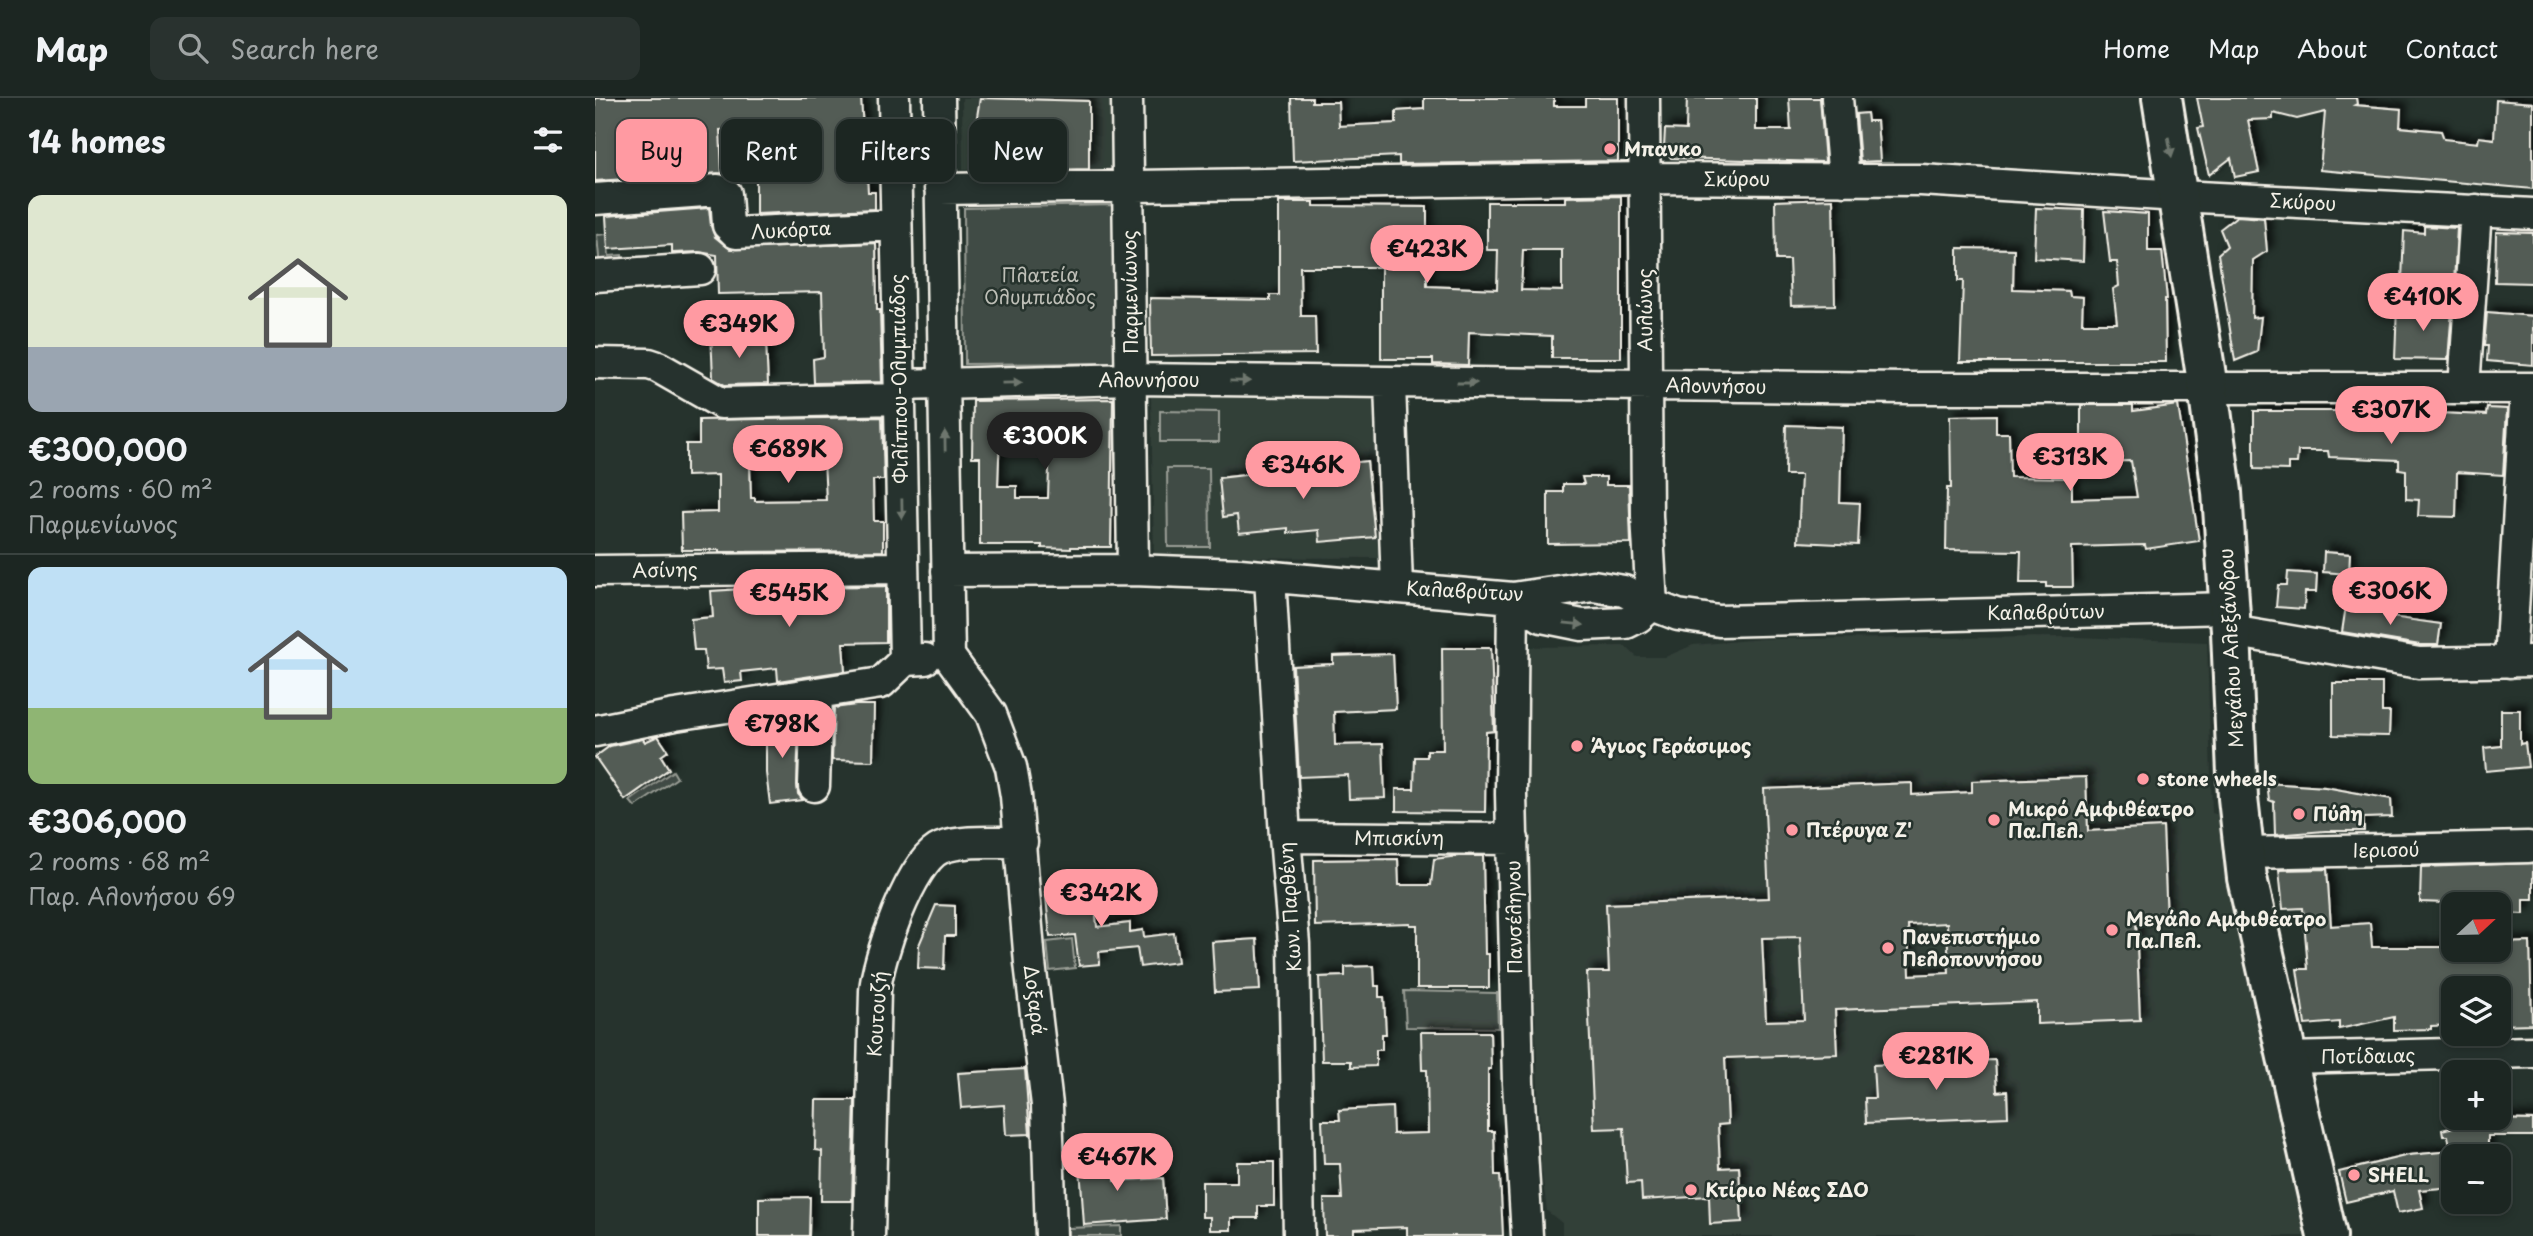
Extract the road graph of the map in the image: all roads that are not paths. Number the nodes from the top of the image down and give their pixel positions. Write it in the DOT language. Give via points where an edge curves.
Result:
graph roads {
  1 [pos="894,98"];
  2 [pos="939,98"];
  3 [pos="1127,98"];
  4 [pos="1644,98"];
  5 [pos="1837,98"];
  6 [pos="2162,98"];
  7 [pos="1645,178"];
  8 [pos="1845,180"];
  9 [pos="1128,186"];
  10 [pos="940,189"];
  11 [pos="2179,196"];
  12 [pos="595,199"];
  13 [pos="2476,210"];
  14 [pos="2533,214"];
  15 [pos="895,225"];
  16 [pos="700,269"];
  17 [pos="595,276"];
  18 [pos="595,363"];
  19 [pos="1132,379"];
  20 [pos="1389,383"];
  21 [pos="944,384"];
  22 [pos="1645,385"];
  23 [pos="2208,388"];
  24 [pos="2464,388"];
  25 [pos="2529,388"];
  26 [pos="900,392"];
  27 [pos="903,568"];
  28 [pos="1132,570"];
  29 [pos="595,571"];
  30 [pos="947,571"];
  31 [pos="1270,578"];
  32 [pos="1397,587"];
  33 [pos="1513,598"];
  34 [pos="1652,605"];
  35 [pos="2230,620"];
  36 [pos="949,656"];
  37 [pos="905,660"];
  38 [pos="2521,661"];
  39 [pos="817,693"];
  40 [pos="595,731"];
  41 [pos="814,786"];
  42 [pos="1285,837"];
  43 [pos="1513,839"];
  44 [pos="1022,842"];
  45 [pos="2528,847"];
  46 [pos="2243,853"];
  47 [pos="2533,1052"];
  48 [pos="2287,1058"];
  49 [pos="869,1236"];
  50 [pos="1051,1236"];
  51 [pos="1299,1236"];
  52 [pos="1527,1236"];
  53 [pos="2327,1236"];
  1 -- 15 [label="street, Φιλίππου-Ολυμπιάδος"];
  2 -- 10 [label="street"];
  3 -- 9 [label="street, Παρμενίωνος"];
  4 -- 7 [label="street, Αυλώνος"];
  5 -- 8 [label="street"];
  6 -- 11 [label="main road, Μεγάλου Αλεξάνδρου, one-way"];
  7 -- 8 [label="street, Σκύρου"];
  7 -- 9 [label="street, Σκύρου"];
  7 -- 22 [label="street, Αυλώνος"];
  8 -- 11 [label="street, Σκύρου"];
  9 -- 10 [label="street, Σκύρου"];
  9 -- 19 [label="street, Παρμενίωνος"];
  10 -- 21 [label="street"];
  11 -- 13 [label="street, Σκύρου"];
  11 -- 23 [label="main road, Μεγάλου Αλεξάνδρου"];
  12 -- 15 [label="street, Λυκόρτα" via="718,190 726,194 728,225 736,233"];
  13 -- 14 [label="street, Σκύρου"];
  13 -- 24 [label="street"];
  15 -- 26 [label="street, Φιλίππου-Ολυμπιάδος"];
  16 -- 17 [label="street"];
  18 -- 26 [label="street, Αλοννήσου" via="649,364 721,402"];
  19 -- 20 [label="street, Αλοννήσου, one-way"];
  21 -- 19 [label="street, Αλοννήσου, one-way"];
  19 -- 28 [label="street, Παρμενίωνος"];
  20 -- 22 [label="street, Αλοννήσου, one-way"];
  20 -- 32 [label="street"];
  21 -- 26 [label="street, Αλοννήσου"];
  30 -- 21 [label="street, one-way"];
  22 -- 23 [label="street, Αλοννήσου"];
  22 -- 34 [label="street, Αυλώνος"];
  23 -- 24 [label="street, Αλοννήσου"];
  23 -- 35 [label="main road, Μεγάλου Αλεξάνδρου" via="2222,492"];
  24 -- 25 [label="street, Αλοννήσου"];
  25 -- 38 [label="street"];
  26 -- 27 [label="street, Φιλίππου-Ολυμπιάδος, one-way"];
  27 -- 29 [label="street, Ασίνης"];
  27 -- 37 [label="street, Φιλίππου-Ολυμπιάδος"];
  28 -- 30 [label="street, Καλαβρύτων"];
  28 -- 31 [label="street, Καλαβρύτων"];
  30 -- 36 [label="street"];
  31 -- 32 [label="street, Καλαβρύτων"];
  31 -- 42 [label="street, Κων. Παρθένη"];
  32 -- 33 [label="street, Καλαβρύτων"];
  33 -- 34 [label="street, Καλαβρύτων" via="1593,586 1625,591"];
  33 -- 43 [label="street, Πανσέληνου"];
  34 -- 35 [label="street, Καλαβρύτων" via="1691,618 1729,621"];
  35 -- 38 [label="street, Καλαβρύτων" via="2419,663"];
  35 -- 46 [label="main road, Μεγάλου Αλεξάνδρου"];
  36 -- 37 [label="street"];
  36 -- 44 [label="street, Δοξαρά" via="996,727 1011,767"];
  37 -- 39 [label="street" via="881,683"];
  39 -- 40 [label="street"];
  39 -- 41 [label="street"];
  42 -- 43 [label="street, Μπισκίνη"];
  42 -- 51 [label="street, Κων. Παρθένη" via="1296,994"];
  43 -- 52 [label="street, Πανσέληνου" via="1518,1095"];
  44 -- 49 [label="street, Κουτουζή" via="952,845 935,851 919,870 890,932 875,991"];
  44 -- 50 [label="street, Δοξαρά" via="1047,1105"];
  45 -- 46 [label="street, Ιερισού"];
  46 -- 48 [label="main road, Μεγάλου Αλεξάνδρου"];
  47 -- 48 [label="street, Ποτίδαιας"];
  48 -- 53 [label="main road, Μεγάλου Αλεξάνδρου"];
}
